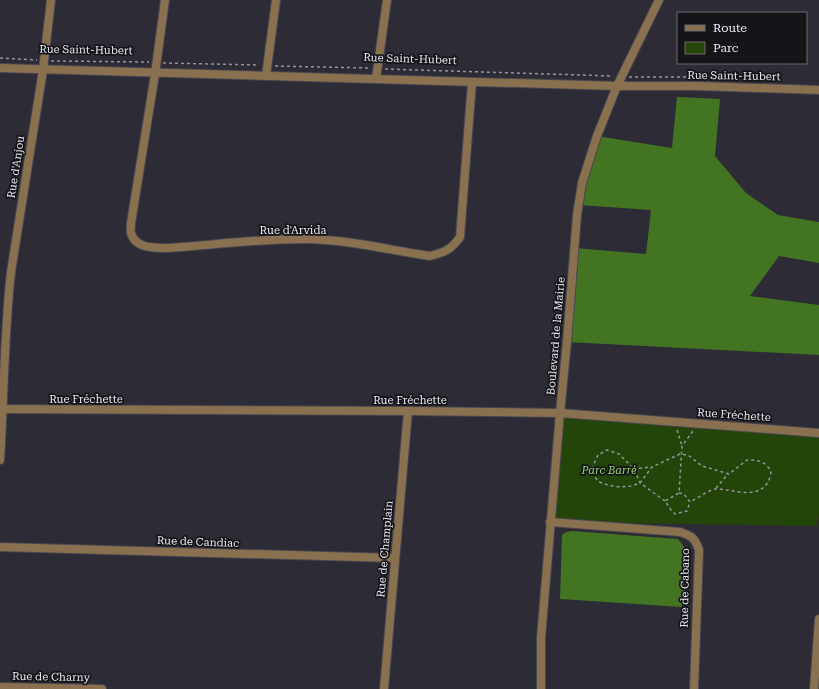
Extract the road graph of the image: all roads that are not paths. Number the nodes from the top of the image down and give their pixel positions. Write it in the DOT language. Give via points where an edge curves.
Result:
graph roads {
  1 [pos="51,0"];
  2 [pos="165,0"];
  3 [pos="276,0"];
  4 [pos="387,0"];
  5 [pos="659,0"];
  6 [pos="0,68"];
  7 [pos="43,70"];
  8 [pos="155,74"];
  9 [pos="266,76"];
  10 [pos="376,80"];
  11 [pos="472,82"];
  12 [pos="617,86"];
  13 [pos="819,90"];
  14 [pos="2,409"];
  15 [pos="408,411"];
  16 [pos="560,413"];
  17 [pos="819,433"];
  18 [pos="0,460"];
  19 [pos="550,522"];
  20 [pos="0,547"];
  21 [pos="395,558"];
  22 [pos="819,619"];
  23 [pos="0,686"];
  24 [pos="102,689"];
  25 [pos="384,689"];
  26 [pos="541,689"];
  27 [pos="694,689"];
  28 [pos="814,689"];
  1 -- 7 [label="street, Rue d'Anjou"];
  2 -- 8 [label="street, Rue d'Arvida"];
  3 -- 9 [label="street"];
  4 -- 10 [label="street"];
  5 -- 12 [label="street, Boulevard de la Mairie"];
  6 -- 7 [label="street, Rue Saint-Hubert"];
  7 -- 8 [label="street, Rue Saint-Hubert"];
  7 -- 14 [label="street, Rue d'Anjou" via="7,304"];
  8 -- 9 [label="street, Rue Saint-Hubert"];
  8 -- 11 [label="street, Rue d'Arvida" via="131,223 131,234 138,243 150,248 168,248 309,239 430,256 444,253 460,238"];
  9 -- 10 [label="street, Rue Saint-Hubert"];
  10 -- 11 [label="street, Rue Saint-Hubert"];
  11 -- 12 [label="street, Rue Saint-Hubert"];
  12 -- 13 [label="street, Rue Saint-Hubert"];
  12 -- 16 [label="street, Boulevard de la Mairie" via="582,183"];
  14 -- 15 [label="street, Rue Fréchette"];
  14 -- 18 [label="street, Rue d'Anjou"];
  15 -- 16 [label="street, Rue Fréchette"];
  15 -- 21 [label="street, Rue de Champlain"];
  16 -- 17 [label="street, Rue Fréchette"];
  16 -- 19 [label="street, Boulevard de la Mairie"];
  19 -- 26 [label="street, Boulevard de la Mairie" via="541,638"];
  19 -- 27 [label="street, Rue de Cabano" via="680,532 696,541 699,550"];
  20 -- 21 [label="street, Rue de Candiac"];
  21 -- 25 [label="street, Rue de Champlain"];
  22 -- 28 [label="street"];
  23 -- 24 [label="street, Rue de Charny"];
}
